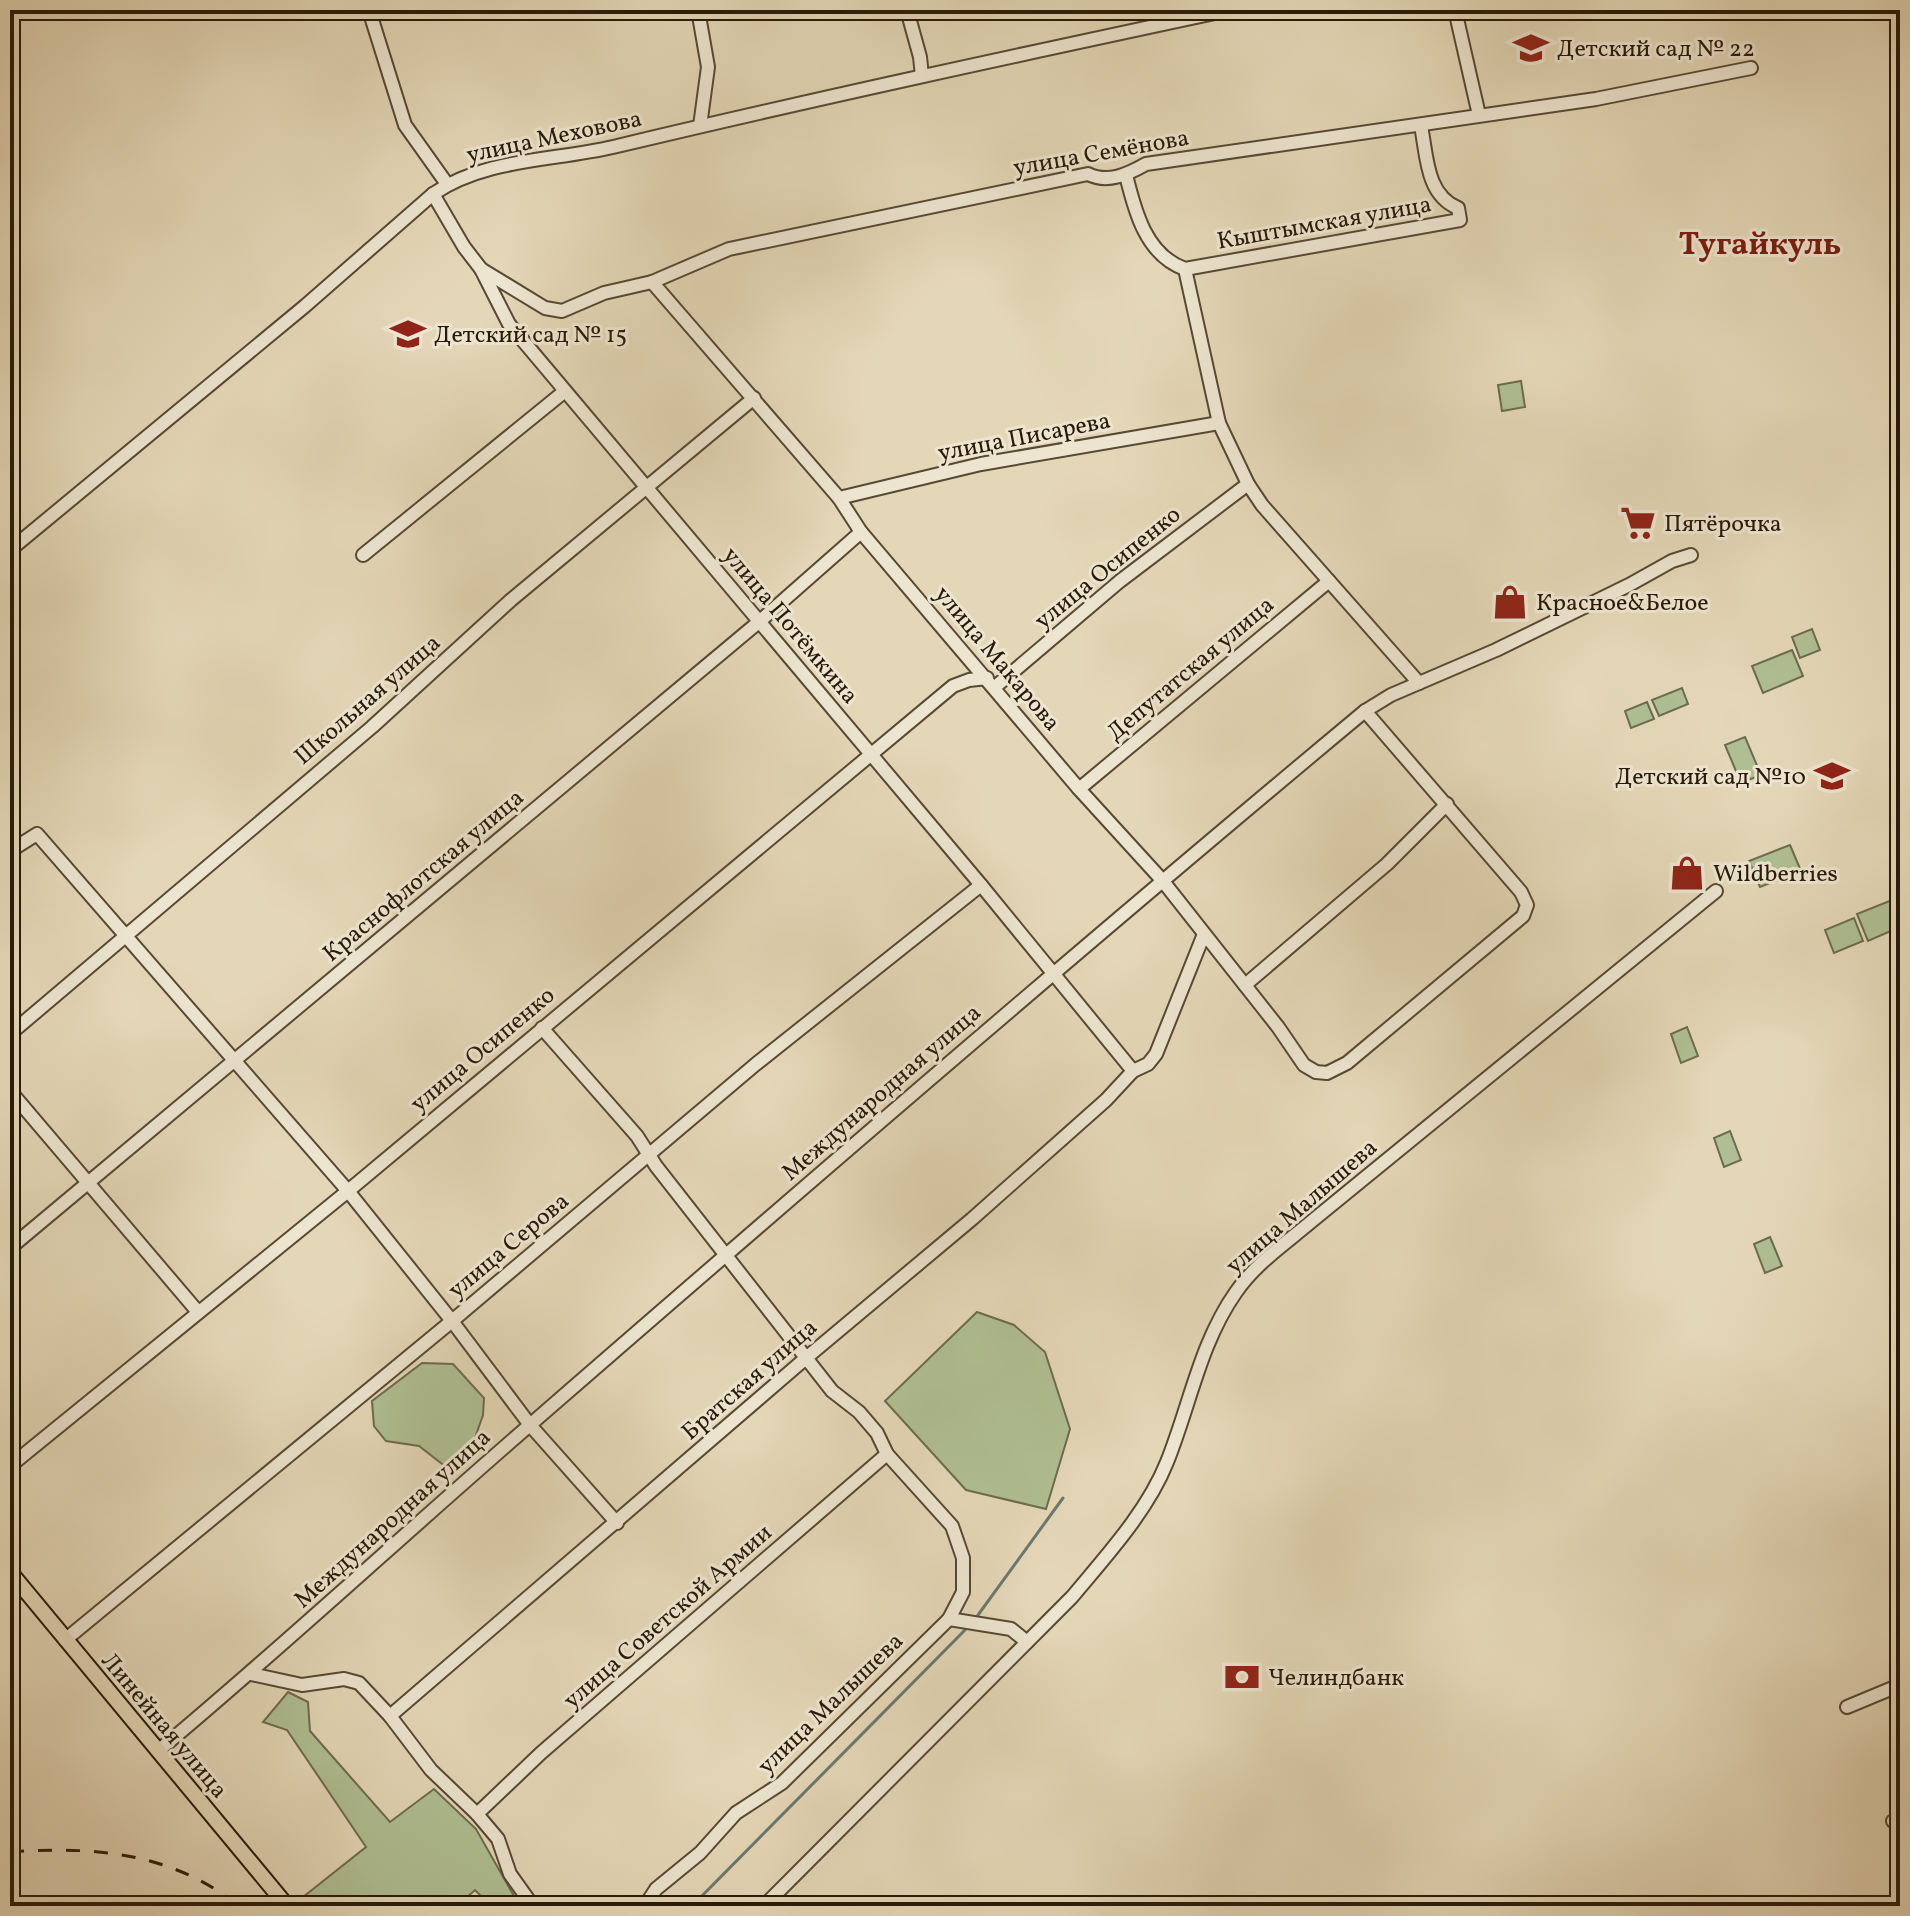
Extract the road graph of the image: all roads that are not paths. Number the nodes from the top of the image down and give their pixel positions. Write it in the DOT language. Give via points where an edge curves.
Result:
graph roads {
  1 [pos="369,10"];
  2 [pos="698,10"];
  3 [pos="907,10"];
  4 [pos="1229,10"];
  5 [pos="1455,10"];
  6 [pos="1751,68"];
  7 [pos="922,76"];
  8 [pos="1479,115"];
  9 [pos="700,126"];
  10 [pos="1421,126"];
  11 [pos="1126,175"];
  12 [pos="447,184"];
  13 [pos="433,194"];
  14 [pos="481,269"];
  15 [pos="1185,269"];
  16 [pos="652,282"];
  17 [pos="565,391"];
  18 [pos="754,398"];
  19 [pos="1219,423"];
  20 [pos="1248,484"];
  21 [pos="647,487"];
  22 [pos="839,498"];
  23 [pos="861,532"];
  24 [pos="10,550"];
  25 [pos="363,555"];
  26 [pos="1691,555"];
  27 [pos="1329,581"];
  28 [pos="760,621"];
  29 [pos="991,683"];
  30 [pos="1419,683"];
  31 [pos="1365,711"];
  32 [pos="871,756"];
  33 [pos="1079,789"];
  34 [pos="1447,804"];
  35 [pos="10,851"];
  36 [pos="1162,880"];
  37 [pos="981,885"];
  38 [pos="1716,891"];
  39 [pos="1204,934"];
  40 [pos="126,936"];
  41 [pos="1053,972"];
  42 [pos="1245,985"];
  43 [pos="542,1028"];
  44 [pos="10,1034"];
  45 [pos="232,1060"];
  46 [pos="1133,1071"];
  47 [pos="10,1091"];
  48 [pos="648,1155"];
  49 [pos="88,1181"];
  50 [pos="348,1191"];
  51 [pos="10,1248"];
  52 [pos="728,1255"];
  53 [pos="198,1312"];
  54 [pos="452,1321"];
  55 [pos="806,1358"];
  56 [pos="530,1425"];
  57 [pos="887,1454"];
  58 [pos="10,1466"];
  59 [pos="617,1523"];
  60 [pos="10,1572"];
  61 [pos="949,1619"];
  62 [pos="65,1640"];
  63 [pos="1027,1642"];
  64 [pos="251,1674"];
  65 [pos="1900,1685"];
  66 [pos="1847,1707"];
  67 [pos="390,1716"];
  68 [pos="158,1751"];
  69 [pos="477,1814"];
  70 [pos="287,1906"];
  71 [pos="537,1906"];
  72 [pos="645,1906"];
  73 [pos="764,1906"];
  1 -- 12 [label="street" via="405,125"];
  2 -- 9 [label="street" via="708,67"];
  3 -- 7 [label="street"];
  4 -- 7 [label="street, улица Меховова"];
  5 -- 8 [label="street"];
  6 -- 8 [label="street, улица Семёнова" via="1596,99"];
  7 -- 9 [label="street, улица Меховова"];
  8 -- 10 [label="street, улица Семёнова"];
  9 -- 12 [label="street, улица Меховова" via="486,169"];
  10 -- 11 [label="street, улица Семёнова" via="1146,164"];
  10 -- 15 [label="street, Кыштымская улица" via="1431,181 1443,202 1458,208 1460,220"];
  11 -- 15 [label="street" via="1136,215 1155,249"];
  11 -- 16 [label="street, улица Семёнова" via="1099,179 1088,174 729,249"];
  12 -- 13 [label="street, улица Меховова"];
  13 -- 14 [label="street, улица Потёмкина"];
  13 -- 24 [label="street, улица Меховова"];
  14 -- 16 [label="street, улица Семёнова" via="545,308 562,311 604,293"];
  14 -- 17 [label="street, улица Потёмкина" via="509,324"];
  15 -- 19 [label="street"];
  16 -- 18 [label="street, улица Макарова"];
  17 -- 21 [label="street, улица Потёмкина"];
  17 -- 25 [label="street"];
  18 -- 21 [label="street, Школьная улица"];
  18 -- 22 [label="street, улица Макарова"];
  19 -- 20 [label="street"];
  19 -- 22 [label="street, улица Писарева" via="981,464"];
  20 -- 27 [label="street"];
  20 -- 29 [label="street, улица Осипенко"];
  21 -- 28 [label="street, улица Потёмкина"];
  21 -- 40 [label="street, Школьная улица"];
  22 -- 23 [label="street, улица Макарова"];
  23 -- 28 [label="street, Краснофлотская улица"];
  23 -- 29 [label="street, улица Макарова"];
  26 -- 30 [label="street, Международная улица"];
  27 -- 30 [label="street"];
  27 -- 33 [label="street, Депутатская улица"];
  28 -- 32 [label="street, улица Потёмкина"];
  28 -- 45 [label="street, Краснофлотская улица"];
  29 -- 32 [label="street, улица Осипенко" via="969,680 953,686"];
  29 -- 33 [label="street, улица Макарова"];
  30 -- 31 [label="street, Международная улица"];
  31 -- 34 [label="street"];
  31 -- 36 [label="street, Международная улица"];
  32 -- 37 [label="street, улица Потёмкина"];
  32 -- 43 [label="street, улица Осипенко"];
  33 -- 36 [label="street, улица Макарова"];
  34 -- 42 [label="street" via="1387,864"];
  34 -- 42 [label="street, улица Макарова" via="1521,892 1527,905 1523,916 1347,1063 1327,1073 1304,1065"];
  35 -- 40 [label="street" via="37,834"];
  36 -- 39 [label="street, улица Макарова"];
  36 -- 41 [label="street, Международная улица"];
  37 -- 41 [label="street, улица Потёмкина"];
  37 -- 48 [label="street, улица Серова"];
  38 -- 63 [label="street, улица Малышева" via="1250,1275 1219,1319 1166,1464 1142,1506 1072,1597"];
  39 -- 42 [label="street, улица Макарова"];
  39 -- 46 [label="street, Братская улица" via="1156,1054"];
  40 -- 44 [label="street, Школьная улица"];
  40 -- 45 [label="street"];
  41 -- 46 [label="street, улица Потёмкина"];
  41 -- 52 [label="street, Международная улица"];
  43 -- 48 [label="street"];
  43 -- 50 [label="street, улица Осипенко"];
  45 -- 49 [label="street, Краснофлотская улица"];
  45 -- 50 [label="street"];
  46 -- 55 [label="street, Братская улица" via="972,1219"];
  47 -- 49 [label="street"];
  48 -- 52 [label="street"];
  48 -- 54 [label="street, улица Серова"];
  49 -- 51 [label="street, Краснофлотская улица"];
  49 -- 53 [label="street"];
  50 -- 53 [label="street, улица Осипенко"];
  50 -- 54 [label="street"];
  52 -- 55 [label="street"];
  52 -- 56 [label="street, Международная улица"];
  53 -- 58 [label="street, улица Осипенко"];
  54 -- 56 [label="street"];
  54 -- 62 [label="street, улица Серова"];
  55 -- 57 [label="street" via="877,1433"];
  55 -- 59 [label="street, Братская улица"];
  56 -- 59 [label="street"];
  56 -- 64 [label="street, Международная улица"];
  57 -- 61 [label="street" via="952,1526 963,1558 963,1592"];
  57 -- 69 [label="street, улица Советской Армии"];
  59 -- 67 [label="street, Братская улица"];
  60 -- 62 [label="main road, Линейная улица"];
  61 -- 63 [label="street" via="1011,1629"];
  61 -- 72 [label="street, улица Малышева" via="782,1783 736,1813 700,1853 656,1889"];
  62 -- 68 [label="main road, Линейная улица"];
  63 -- 73 [label="street, улица Малышева"];
  64 -- 67 [label="street" via="302,1685 344,1679 359,1683"];
  64 -- 68 [label="street, Международная улица"];
  65 -- 66 [label="street"];
  67 -- 69 [label="street" via="431,1770"];
  68 -- 70 [label="main road, Линейная улица"];
  69 -- 71 [label="street" via="498,1839 510,1874"];
}
